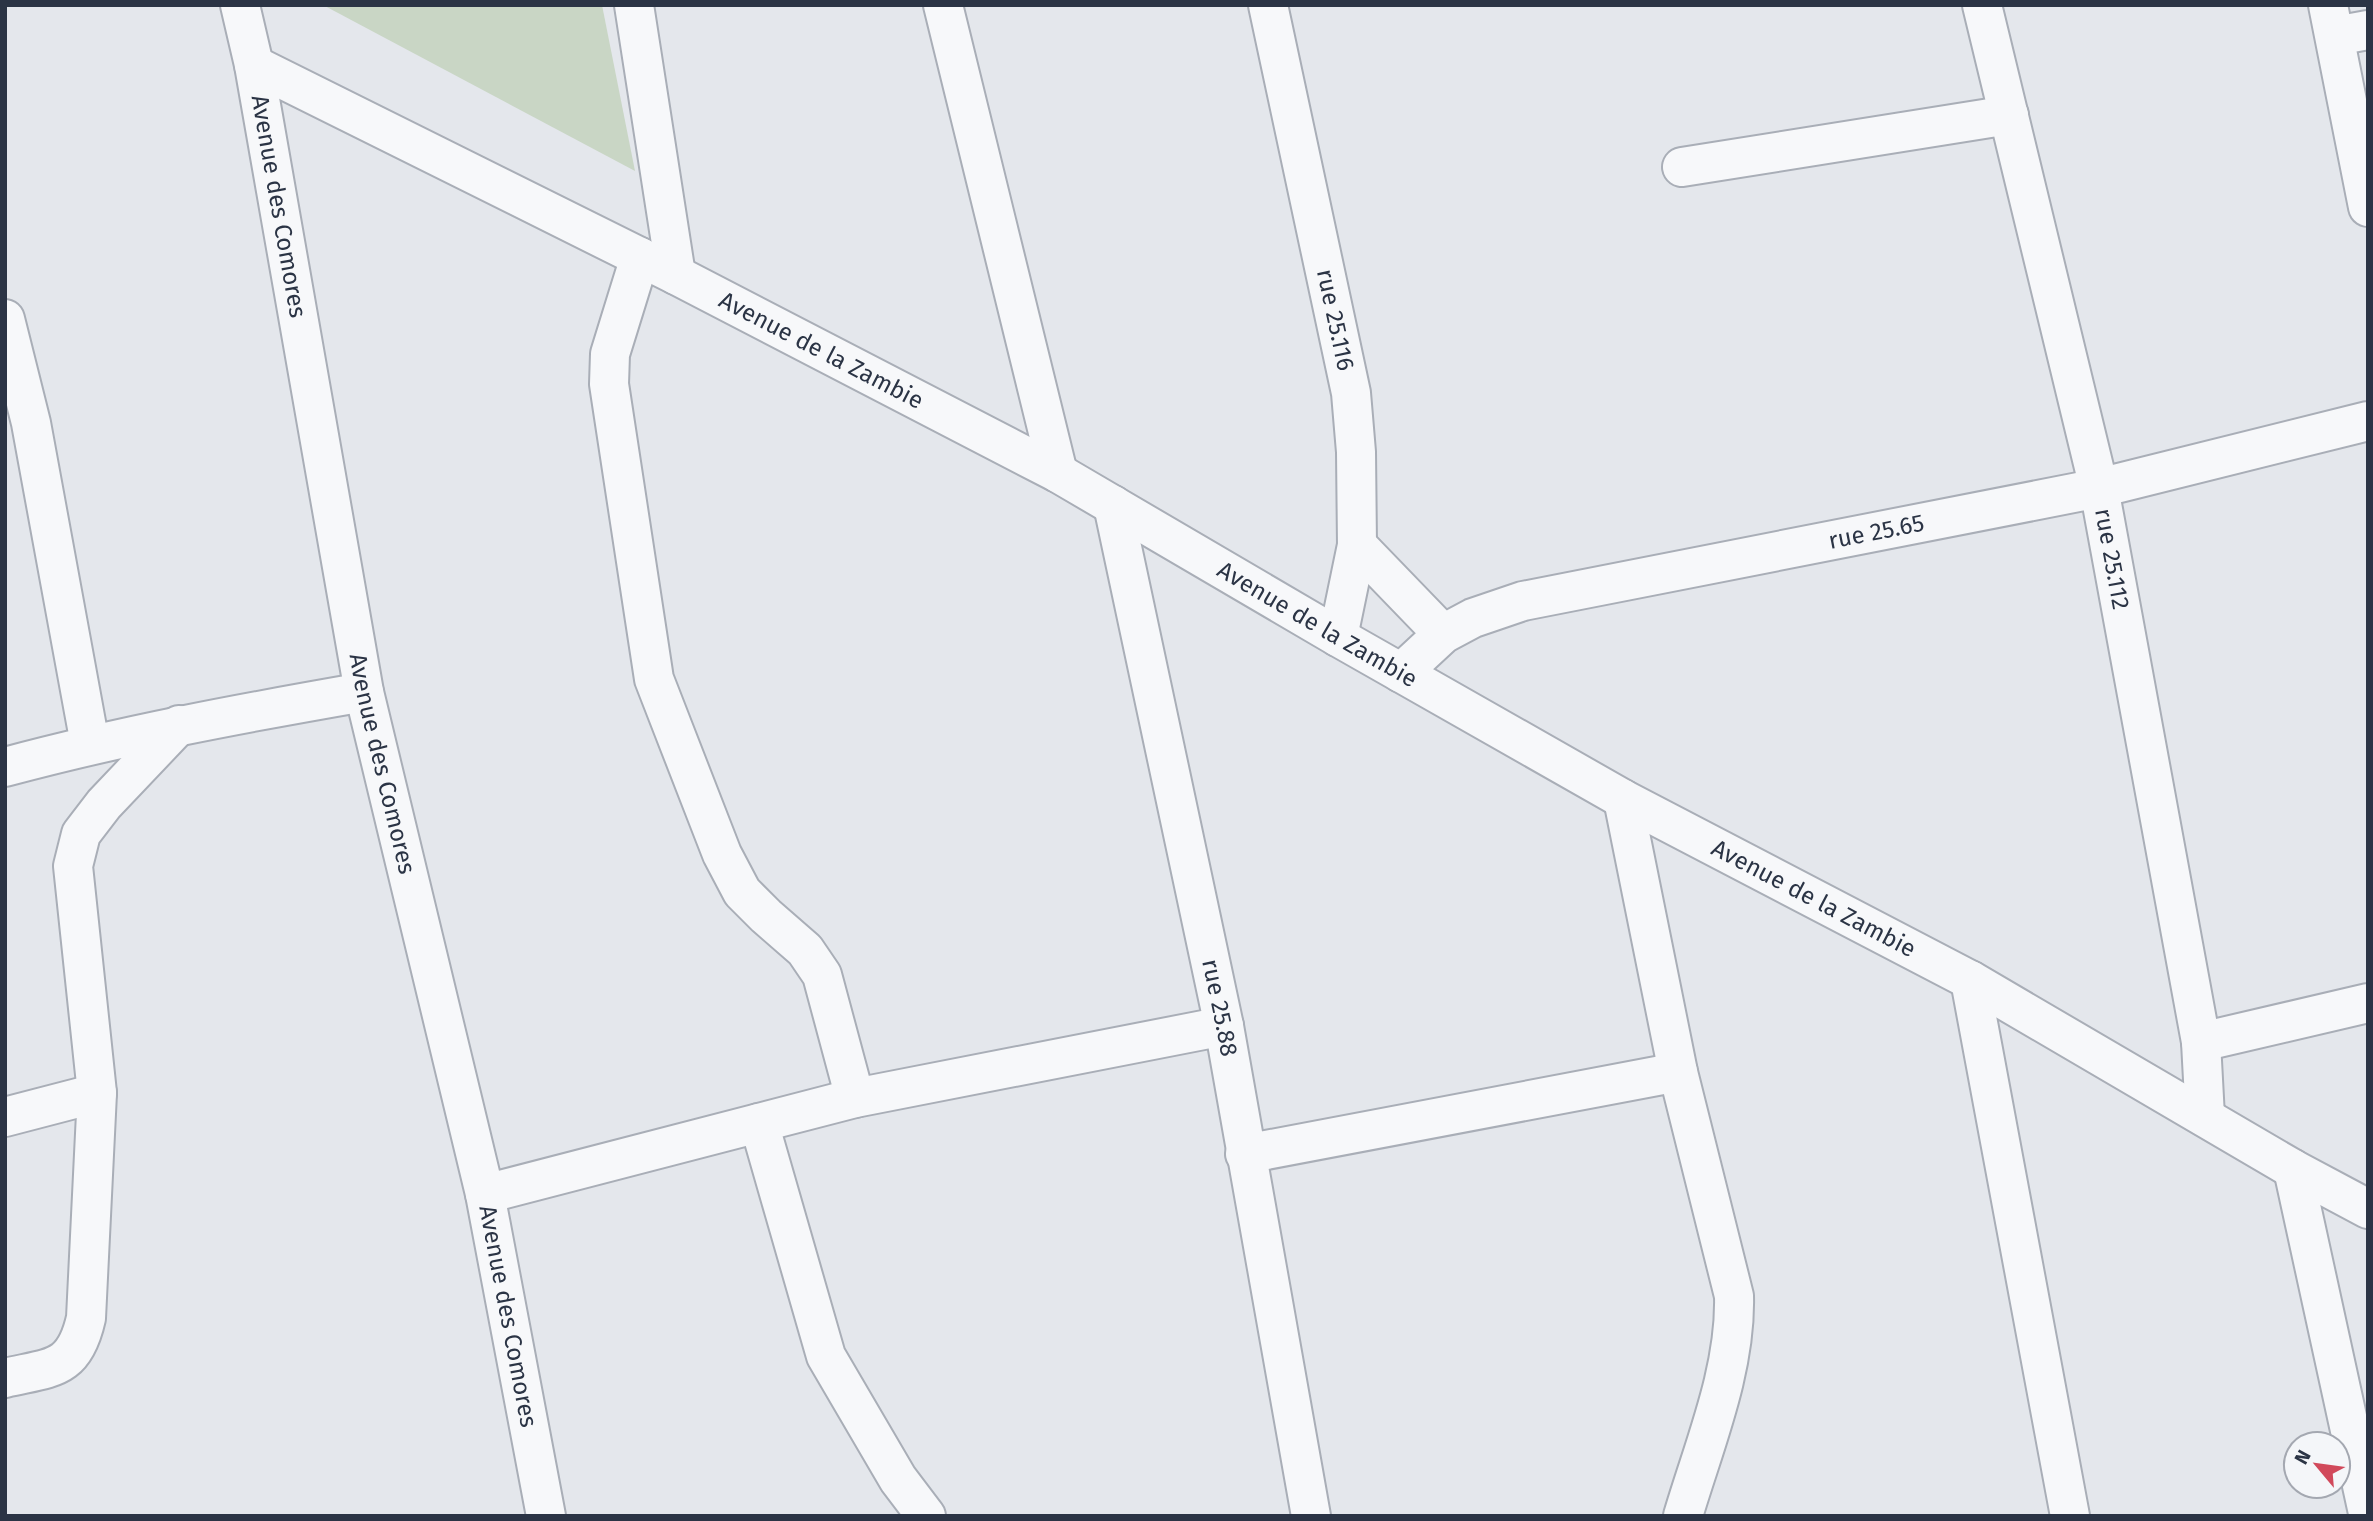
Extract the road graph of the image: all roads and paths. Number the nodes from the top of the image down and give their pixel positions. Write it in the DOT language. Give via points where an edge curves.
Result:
graph roads {
  1 [pos="240,5"];
  2 [pos="634,5"];
  3 [pos="943,5"];
  4 [pos="1268,5"];
  5 [pos="1982,5"];
  6 [pos="2344,24"];
  7 [pos="254,65"];
  8 [pos="2009,115"];
  9 [pos="1682,167"];
  10 [pos="2368,207"];
  11 [pos="640,257"];
  12 [pos="676,275"];
  13 [pos="5,319"];
  14 [pos="2368,421"];
  15 [pos="18,427"];
  16 [pos="1058,473"];
  17 [pos="2099,488"];
  18 [pos="1113,505"];
  19 [pos="1357,545"];
  20 [pos="1443,635"];
  21 [pos="1338,637"];
  22 [pos="1401,673"];
  23 [pos="364,692"];
  24 [pos="179,725"];
  25 [pos="90,744"];
  26 [pos="5,766"];
  27 [pos="1623,799"];
  28 [pos="1970,980"];
  29 [pos="2368,1003"];
  30 [pos="1224,1026"];
  31 [pos="2201,1042"];
  32 [pos="1678,1072"];
  33 [pos="97,1093"];
  34 [pos="855,1098"];
  35 [pos="5,1117"];
  36 [pos="2205,1117"];
  37 [pos="758,1123"];
  38 [pos="1245,1154"];
  39 [pos="2293,1169"];
  40 [pos="485,1194"];
  41 [pos="2368,1209"];
  42 [pos="5,1378"];
  43 [pos="2368,1513"];
  44 [pos="546,1516"];
  45 [pos="926,1516"];
  46 [pos="1311,1516"];
  47 [pos="1683,1516"];
  48 [pos="2070,1516"];
  1 -- 7 [label="street, Avenue des Comores"];
  2 -- 12 [label="street"];
  3 -- 16 [label="street"];
  4 -- 19 [label="street, rue 25.116" via="1352,393"];
  5 -- 8 [label="street, rue 25.112"];
  6 -- 10 [label="street"];
  7 -- 11 [label="street, Avenue de la Zambie"];
  7 -- 23 [label="street, Avenue des Comores"];
  8 -- 9 [label="street"];
  8 -- 17 [label="street, rue 25.112"];
  11 -- 12 [label="street, Avenue de la Zambie"];
  11 -- 34 [label="street" via="610,354 609,384 654,679 722,854 742,892 805,950 822,975"];
  12 -- 16 [label="street, Avenue de la Zambie"];
  13 -- 15 [label="street"];
  14 -- 17 [label="street, rue 25.65"];
  15 -- 25 [label="street"];
  16 -- 18 [label="street, Avenue de la Zambie"];
  17 -- 20 [label="street, rue 25.65" via="1523,601 1473,618"];
  17 -- 31 [label="street, rue 25.112"];
  18 -- 21 [label="street, Avenue de la Zambie"];
  18 -- 30 [label="street, rue 25.88"];
  19 -- 20 [label="street"];
  19 -- 21 [label="street, rue 25.116"];
  20 -- 22 [label="street, rue 25.65"];
  21 -- 22 [label="street, Avenue de la Zambie"];
  22 -- 27 [label="street, Avenue de la Zambie"];
  23 -- 24 [label="street"];
  23 -- 40 [label="street, Avenue des Comores"];
  24 -- 25 [label="street"];
  24 -- 33 [label="street" via="81,834 73,866"];
  25 -- 26 [label="street"];
  27 -- 28 [label="street, Avenue de la Zambie"];
  27 -- 32 [label="street"];
  28 -- 36 [label="street, Avenue de la Zambie"];
  28 -- 48 [label="street"];
  29 -- 31 [label="street"];
  30 -- 34 [label="street"];
  30 -- 38 [label="street, rue 25.88"];
  31 -- 36 [label="street, rue 25.112"];
  32 -- 38 [label="street"];
  32 -- 47 [label="street" via="1734,1296 1735,1325 1729,1362"];
  33 -- 35 [label="street"];
  33 -- 42 [label="street" via="86,1318 80,1342 60,1365"];
  34 -- 37 [label="street"];
  36 -- 39 [label="street, Avenue de la Zambie"];
  37 -- 40 [label="street"];
  37 -- 45 [label="street" via="826,1356 898,1479"];
  38 -- 46 [label="street, rue 25.88"];
  39 -- 41 [label="street, Avenue de la Zambie"];
  39 -- 43 [label="street"];
  40 -- 44 [label="street, Avenue des Comores"];
}
